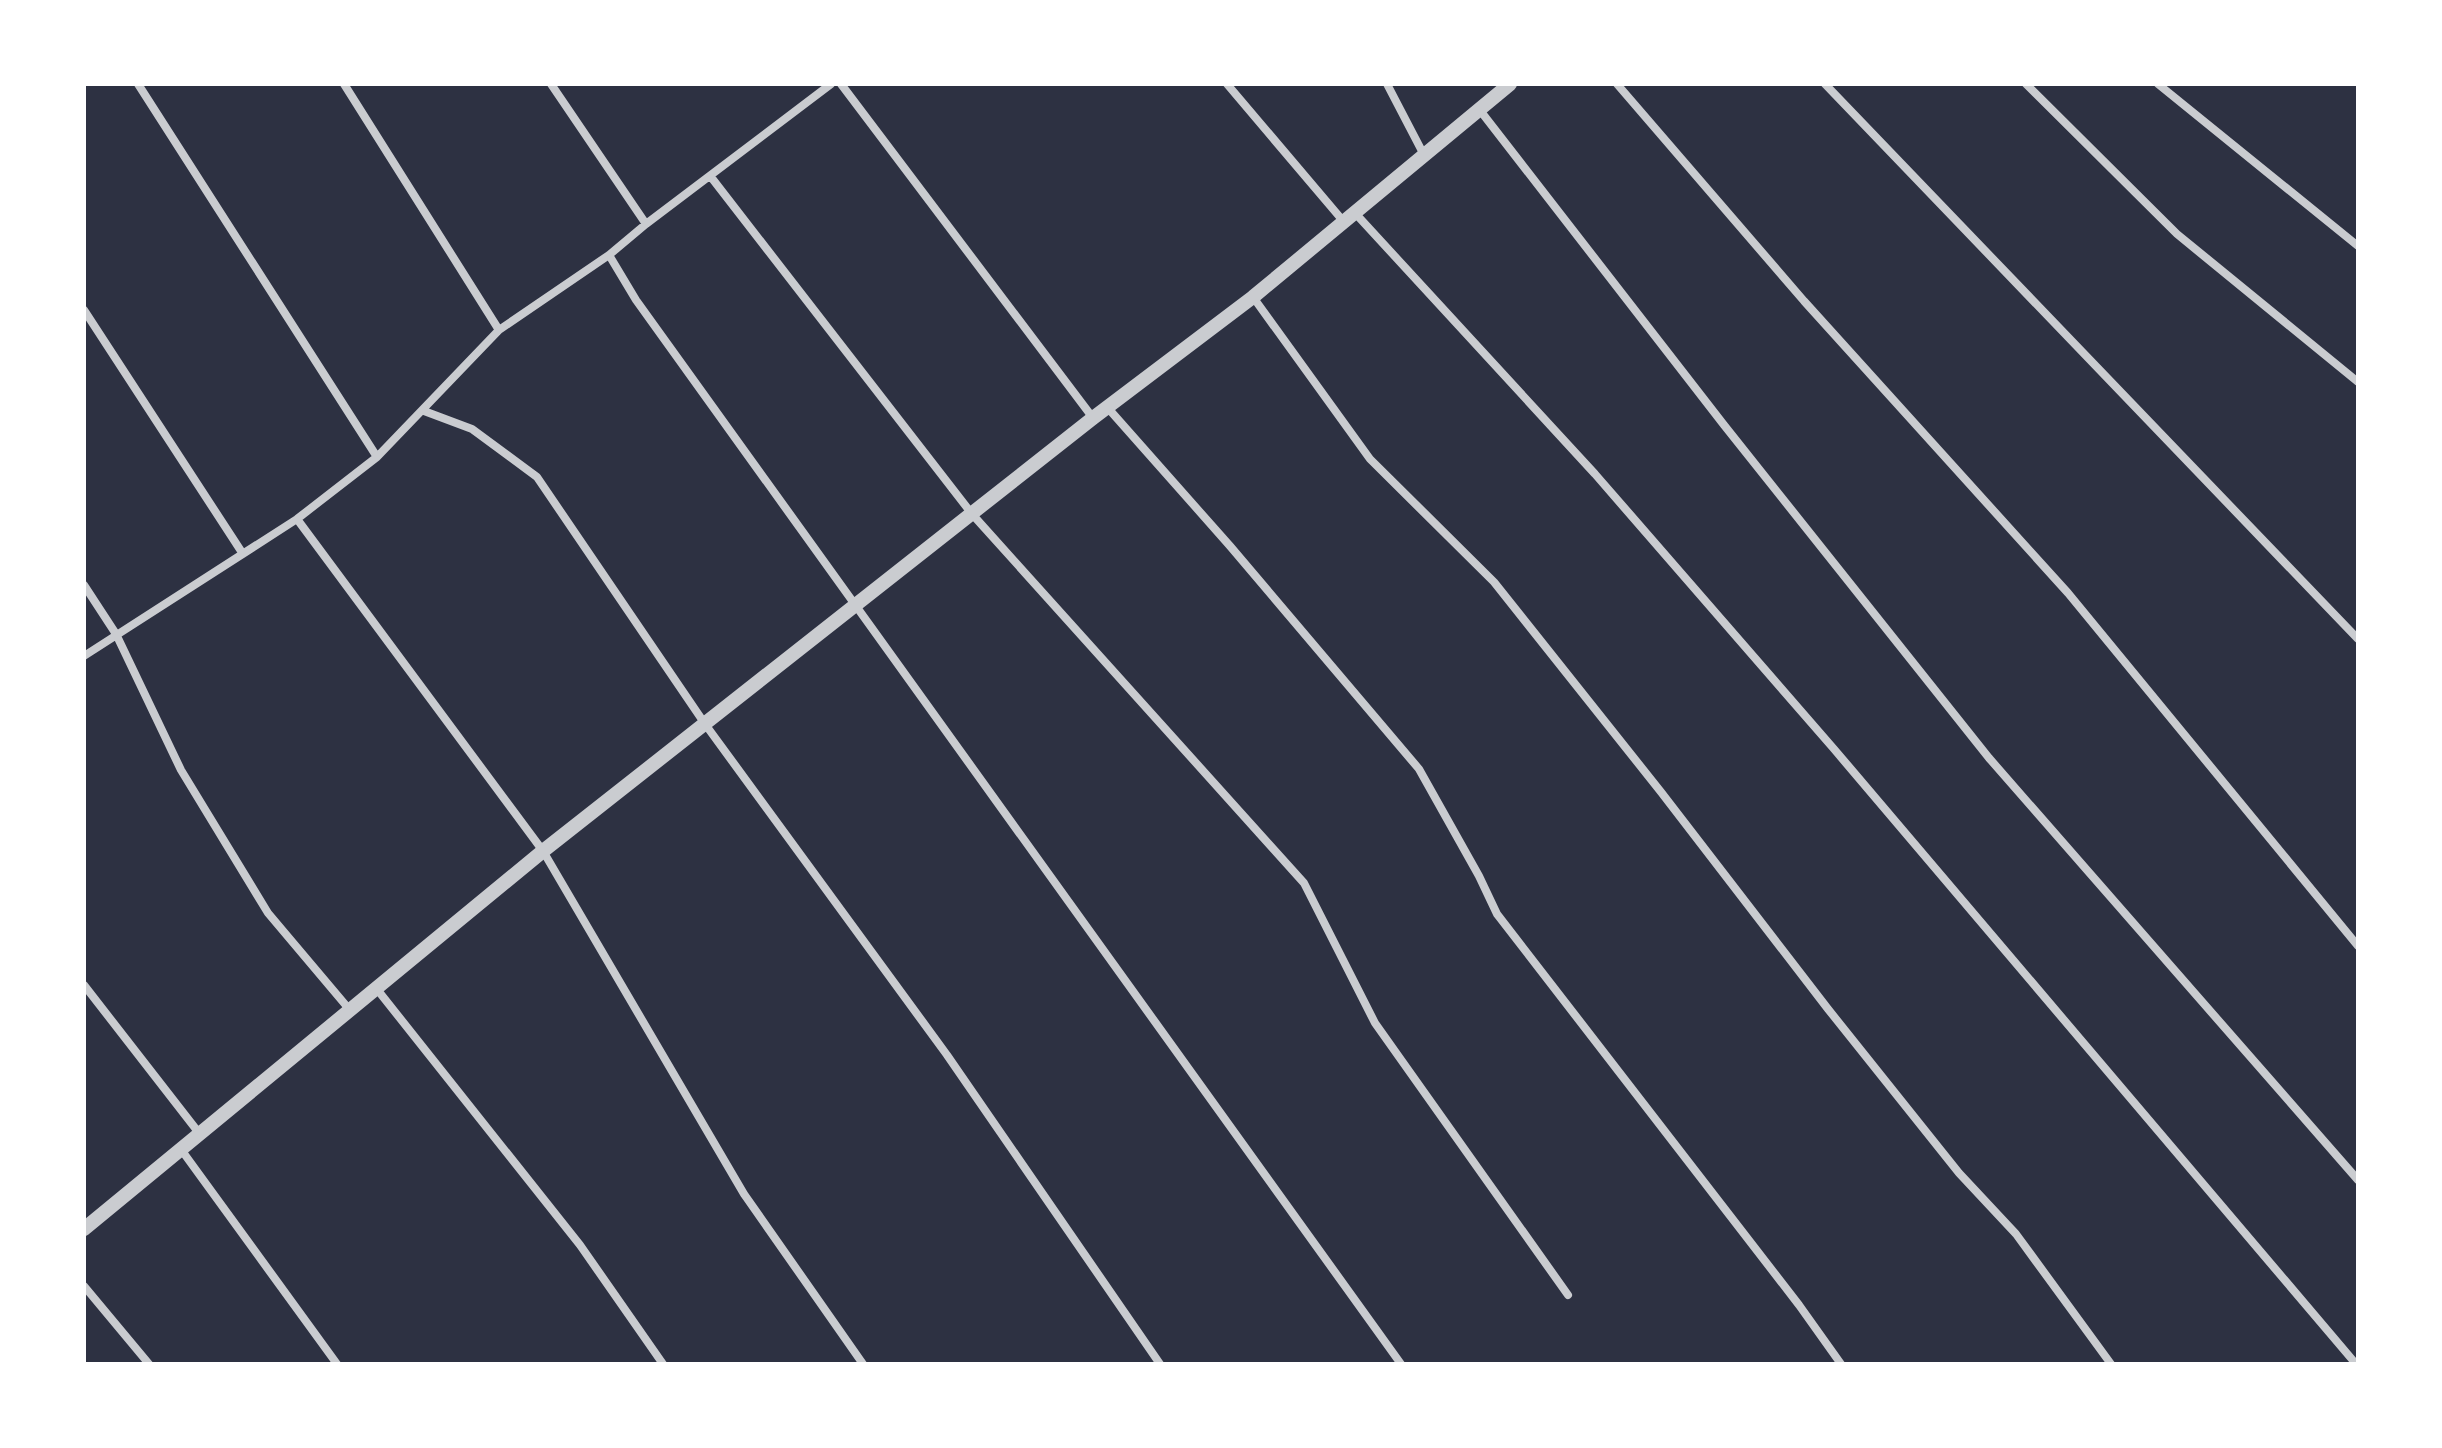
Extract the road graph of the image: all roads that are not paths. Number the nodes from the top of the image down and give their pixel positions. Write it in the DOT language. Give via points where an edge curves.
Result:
graph roads {
  1 [pos="138,84"];
  2 [pos="344,84"];
  3 [pos="551,84"];
  4 [pos="831,84"];
  5 [pos="841,84"];
  6 [pos="1227,84"];
  7 [pos="1387,84"];
  8 [pos="1510,84"];
  9 [pos="1617,84"];
  10 [pos="1825,84"];
  11 [pos="2026,84"];
  12 [pos="2158,84"];
  13 [pos="1479,109"];
  14 [pos="1424,155"];
  15 [pos="711,177"];
  16 [pos="1350,217"];
  17 [pos="646,224"];
  18 [pos="2358,246"];
  19 [pos="609,255"];
  20 [pos="1253,297"];
  21 [pos="84,310"];
  22 [pos="499,330"];
  23 [pos="2358,382"];
  24 [pos="1107,407"];
  25 [pos="424,411"];
  26 [pos="1093,418"];
  27 [pos="377,457"];
  28 [pos="972,514"];
  29 [pos="297,519"];
  30 [pos="243,554"];
  31 [pos="84,585"];
  32 [pos="855,606"];
  33 [pos="116,634"];
  34 [pos="2358,639"];
  35 [pos="84,656"];
  36 [pos="705,724"];
  37 [pos="543,851"];
  38 [pos="2358,946"];
  39 [pos="84,985"];
  40 [pos="376,988"];
  41 [pos="349,1009"];
  42 [pos="199,1133"];
  43 [pos="180,1148"];
  44 [pos="2358,1180"];
  45 [pos="84,1229"];
  46 [pos="84,1286"];
  47 [pos="1568,1295"];
  48 [pos="149,1364"];
  49 [pos="337,1364"];
  50 [pos="663,1364"];
  51 [pos="863,1364"];
  52 [pos="1160,1364"];
  53 [pos="1401,1364"];
  54 [pos="1841,1364"];
  55 [pos="2111,1364"];
  56 [pos="2356,1364"];
  1 -- 27 [label="street"];
  2 -- 22 [label="street"];
  3 -- 17 [label="street"];
  4 -- 15 [label="street"];
  5 -- 26 [label="street"];
  6 -- 16 [label="street"];
  7 -- 14 [label="street"];
  8 -- 13 [label="street"];
  9 -- 38 [label="street" via="2068,593"];
  10 -- 34 [label="street"];
  11 -- 23 [label="street" via="2177,234"];
  12 -- 18 [label="street"];
  13 -- 14 [label="street"];
  13 -- 44 [label="street" via="1989,758"];
  14 -- 16 [label="street"];
  15 -- 17 [label="street"];
  15 -- 28 [label="street"];
  16 -- 20 [label="street"];
  16 -- 56 [label="street" via="1647,533"];
  17 -- 19 [label="street"];
  19 -- 22 [label="street"];
  19 -- 32 [label="street"];
  20 -- 24 [label="street"];
  20 -- 55 [label="street" via="1370,459 1494,582 1959,1173 2016,1234"];
  21 -- 30 [label="street"];
  22 -- 25 [label="street"];
  24 -- 26 [label="street"];
  24 -- 54 [label="street" via="1419,769 1497,914"];
  25 -- 27 [label="street"];
  25 -- 36 [label="street" via="472,429 537,477"];
  26 -- 28 [label="street"];
  27 -- 29 [label="street"];
  28 -- 32 [label="street"];
  28 -- 47 [label="street" via="1304,883 1375,1023"];
  29 -- 30 [label="street"];
  29 -- 37 [label="street"];
  30 -- 33 [label="street"];
  31 -- 33 [label="street"];
  32 -- 36 [label="street"];
  32 -- 53 [label="street"];
  33 -- 35 [label="street"];
  33 -- 41 [label="street" via="181,770 268,913"];
  36 -- 37 [label="street"];
  36 -- 52 [label="street" via="947,1055"];
  37 -- 40 [label="street"];
  37 -- 51 [label="street" via="744,1194"];
  39 -- 42 [label="street"];
  40 -- 41 [label="street"];
  40 -- 50 [label="street" via="580,1245"];
  41 -- 42 [label="street"];
  42 -- 43 [label="street"];
  43 -- 45 [label="street"];
  43 -- 49 [label="street"];
  46 -- 48 [label="street"];
}
